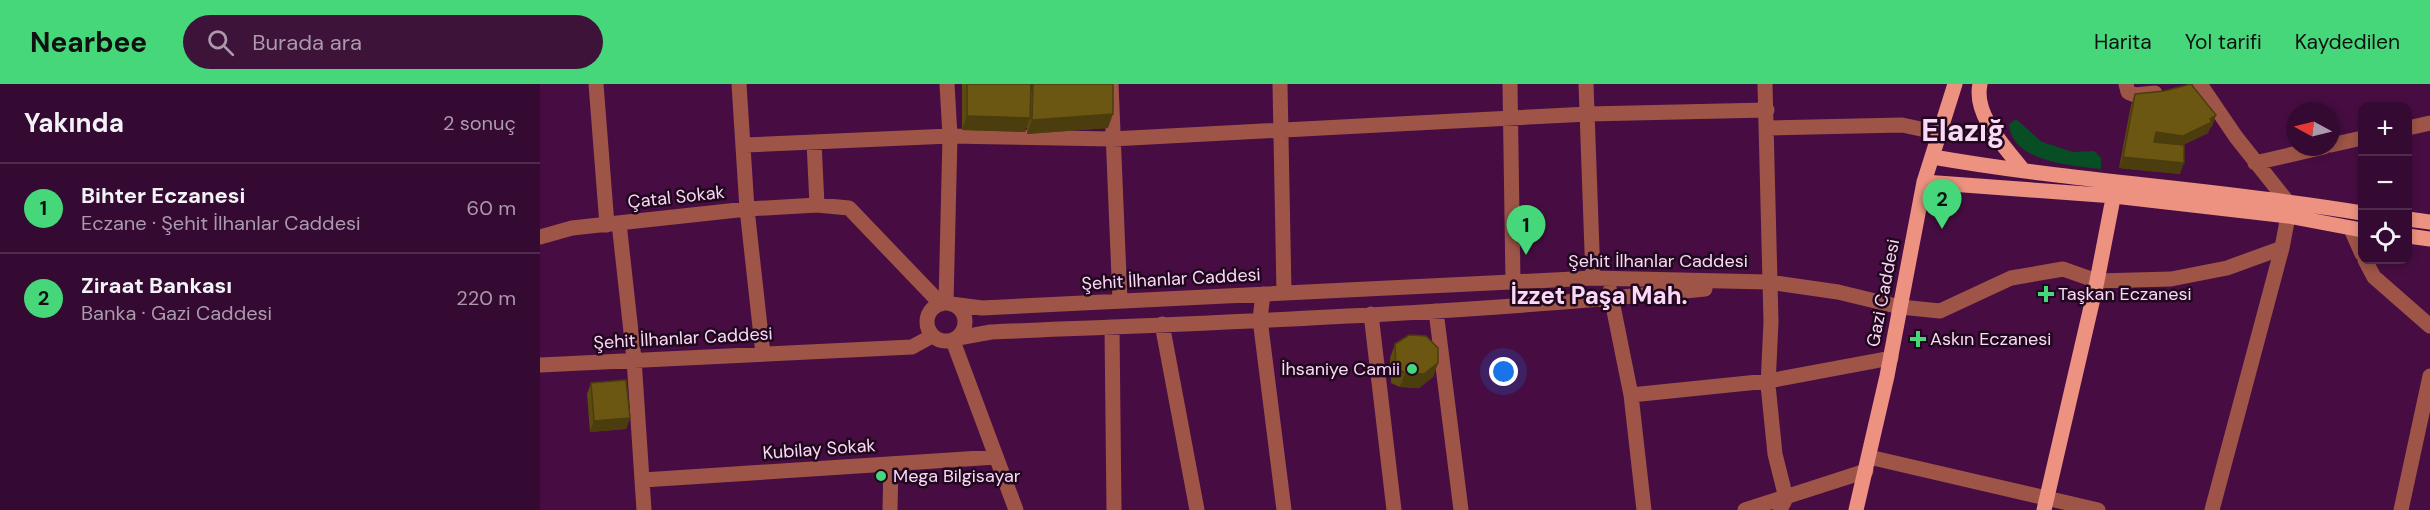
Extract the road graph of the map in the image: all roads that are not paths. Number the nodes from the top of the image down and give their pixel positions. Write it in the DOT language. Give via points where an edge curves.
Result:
graph roads {
  1 [pos="596,84"];
  2 [pos="739,84"];
  3 [pos="947,84"];
  4 [pos="1111,84"];
  5 [pos="1280,84"];
  6 [pos="1510,84"];
  7 [pos="1586,84"];
  8 [pos="1765,84"];
  9 [pos="1955,84"];
  10 [pos="1980,84"];
  11 [pos="2126,84"];
  12 [pos="2197,87"];
  13 [pos="2168,92"];
  14 [pos="1767,110"];
  15 [pos="1588,114"];
  16 [pos="1512,119"];
  17 [pos="2430,123"];
  18 [pos="2412,127"];
  19 [pos="1767,128"];
  20 [pos="1280,130"];
  21 [pos="1940,133"];
  22 [pos="950,136"];
  23 [pos="1112,139"];
  24 [pos="2358,139"];
  25 [pos="814,142"];
  26 [pos="2340,144"];
  27 [pos="745,145"];
  28 [pos="2286,156"];
  29 [pos="1933,157"];
  30 [pos="2255,163"];
  31 [pos="2023,170"];
  32 [pos="1924,182"];
  33 [pos="2115,188"];
  34 [pos="2286,200"];
  35 [pos="817,205"];
  36 [pos="747,209"];
  37 [pos="2342,209"];
  38 [pos="2358,212"];
  39 [pos="2288,216"];
  40 [pos="2412,220"];
  41 [pos="2430,222"];
  42 [pos="613,224"];
  43 [pos="2351,229"];
  44 [pos="2412,236"];
  45 [pos="540,237"];
  46 [pos="2430,238"];
  47 [pos="2358,245"];
  48 [pos="2282,248"];
  49 [pos="2367,264"];
  50 [pos="1593,278"];
  51 [pos="1609,279"];
  52 [pos="2097,281"];
  53 [pos="1513,282"];
  54 [pos="1768,282"];
  55 [pos="1284,293"];
  56 [pos="1263,294"];
  57 [pos="1611,299"];
  58 [pos="1120,302"];
  59 [pos="946,303"];
  60 [pos="1900,307"];
  61 [pos="1436,312"];
  62 [pos="1371,314"];
  63 [pos="1260,319"];
  64 [pos="1162,324"];
  65 [pos="2430,326"];
  66 [pos="1112,327"];
  67 [pos="932,336"];
  68 [pos="955,339"];
  69 [pos="763,354"];
  70 [pos="1891,358"];
  71 [pos="633,359"];
  72 [pos="540,365"];
  73 [pos="2430,376"];
  74 [pos="1768,381"];
  75 [pos="1631,395"];
  76 [pos="2424,437"];
  77 [pos="996,457"];
  78 [pos="891,464"];
  79 [pos="1867,464"];
  80 [pos="643,480"];
  81 [pos="1783,504"];
  82 [pos="2045,504"];
  83 [pos="644,510"];
  84 [pos="890,510"];
  85 [pos="1016,510"];
  86 [pos="1114,510"];
  87 [pos="1197,510"];
  88 [pos="1284,510"];
  89 [pos="1394,510"];
  90 [pos="1461,510"];
  91 [pos="1644,510"];
  92 [pos="1745,510"];
  93 [pos="1856,510"];
  94 [pos="2098,510"];
  95 [pos="2212,510"];
  96 [pos="2401,510"];
  1 -- 42 [label="street"];
  2 -- 27 [label="street"];
  3 -- 22 [label="street"];
  4 -- 23 [label="street"];
  5 -- 20 [label="street"];
  6 -- 16 [label="street"];
  7 -- 15 [label="street"];
  8 -- 14 [label="street"];
  9 -- 21 [label="main road, Gazi Caddesi"];
  10 -- 31 [label="main road" via="1977,95 1989,125"];
  11 -- 13 [label="street" via="2128,92 2135,95"];
  12 -- 30 [label="street"];
  14 -- 15 [label="street"];
  14 -- 19 [label="street"];
  15 -- 16 [label="street"];
  15 -- 50 [label="street"];
  16 -- 20 [label="street"];
  16 -- 53 [label="street"];
  17 -- 18 [label="street"];
  19 -- 21 [label="street" via="1902,125"];
  19 -- 54 [label="street"];
  20 -- 23 [label="street"];
  20 -- 55 [label="street"];
  21 -- 29 [label="main road, Gazi Caddesi"];
  22 -- 23 [label="street"];
  22 -- 25 [label="street"];
  22 -- 59 [label="street"];
  23 -- 58 [label="street"];
  24 -- 26 [label="street"];
  25 -- 27 [label="street"];
  25 -- 35 [label="street"];
  27 -- 36 [label="street"];
  28 -- 30 [label="street"];
  29 -- 31 [label="main road"];
  29 -- 32 [label="main road, Gazi Caddesi"];
  30 -- 34 [label="street"];
  31 -- 33 [label="main road"];
  32 -- 33 [label="main road"];
  32 -- 60 [label="main road, Gazi Caddesi"];
  33 -- 34 [label="main road"];
  33 -- 39 [label="main road"];
  33 -- 52 [label="main road"];
  34 -- 37 [label="main road"];
  35 -- 36 [label="street, Çatal Sokak"];
  35 -- 59 [label="street, Çatal Sokak" via="849,207"];
  36 -- 42 [label="street, Çatal Sokak"];
  36 -- 69 [label="street"];
  37 -- 38 [label="main road"];
  37 -- 43 [label="main road"];
  39 -- 43 [label="main road"];
  39 -- 48 [label="street"];
  40 -- 41 [label="main road"];
  42 -- 45 [label="street, Çatal Sokak" via="572,228"];
  42 -- 71 [label="street"];
  43 -- 47 [label="street"];
  44 -- 46 [label="main road"];
  48 -- 52 [label="street" via="2227,268 2171,279"];
  48 -- 95 [label="street"];
  49 -- 65 [label="street" via="2373,277"];
  50 -- 51 [label="street, Şehit İlhanlar Caddesi"];
  50 -- 53 [label="street, Şehit İlhanlar Caddesi"];
  51 -- 54 [label="street, Şehit İlhanlar Caddesi"];
  51 -- 57 [label="street"];
  52 -- 60 [label="street" via="2063,269 2011,278 1940,310"];
  52 -- 82 [label="main road"];
  53 -- 55 [label="street, Şehit İlhanlar Caddesi"];
  54 -- 57 [label="street, Şehit İlhanlar Caddesi"];
  54 -- 60 [label="street" via="1838,292"];
  54 -- 74 [label="street"];
  55 -- 56 [label="street, Şehit İlhanlar Caddesi"];
  56 -- 58 [label="street, Şehit İlhanlar Caddesi"];
  56 -- 63 [label="street"];
  57 -- 61 [label="street, Şehit İlhanlar Caddesi"];
  57 -- 75 [label="street"];
  58 -- 59 [label="street, Şehit İlhanlar Caddesi" via="982,308"];
  59 -- 67 [label="street" via="928,314 927,326"];
  59 -- 68 [label="street" via="960,309 965,318 964,328"];
  60 -- 70 [label="main road, Gazi Caddesi"];
  61 -- 62 [label="street, Şehit İlhanlar Caddesi"];
  61 -- 90 [label="street"];
  62 -- 63 [label="street, Şehit İlhanlar Caddesi"];
  62 -- 89 [label="street"];
  63 -- 64 [label="street, Şehit İlhanlar Caddesi"];
  63 -- 88 [label="street"];
  64 -- 66 [label="street, Şehit İlhanlar Caddesi"];
  64 -- 87 [label="street"];
  66 -- 68 [label="street, Şehit İlhanlar Caddesi" via="991,332"];
  66 -- 86 [label="street"];
  67 -- 68 [label="street" via="942,341"];
  67 -- 69 [label="street, Şehit İlhanlar Caddesi" via="912,347"];
  68 -- 77 [label="street"];
  69 -- 71 [label="street, Şehit İlhanlar Caddesi"];
  70 -- 74 [label="street"];
  70 -- 79 [label="main road, Gazi Caddesi"];
  71 -- 72 [label="street, Şehit İlhanlar Caddesi"];
  71 -- 80 [label="street"];
  73 -- 76 [label="street"];
  74 -- 75 [label="street"];
  74 -- 81 [label="street"];
  75 -- 91 [label="street"];
  76 -- 96 [label="street"];
  77 -- 78 [label="street, Kubilay Sokak"];
  77 -- 85 [label="street"];
  78 -- 80 [label="street, Kubilay Sokak"];
  78 -- 84 [label="street"];
  79 -- 81 [label="street"];
  79 -- 82 [label="street"];
  79 -- 93 [label="main road, Gazi Caddesi"];
  80 -- 83 [label="street"];
  81 -- 92 [label="street"];
  82 -- 94 [label="street"];
}
